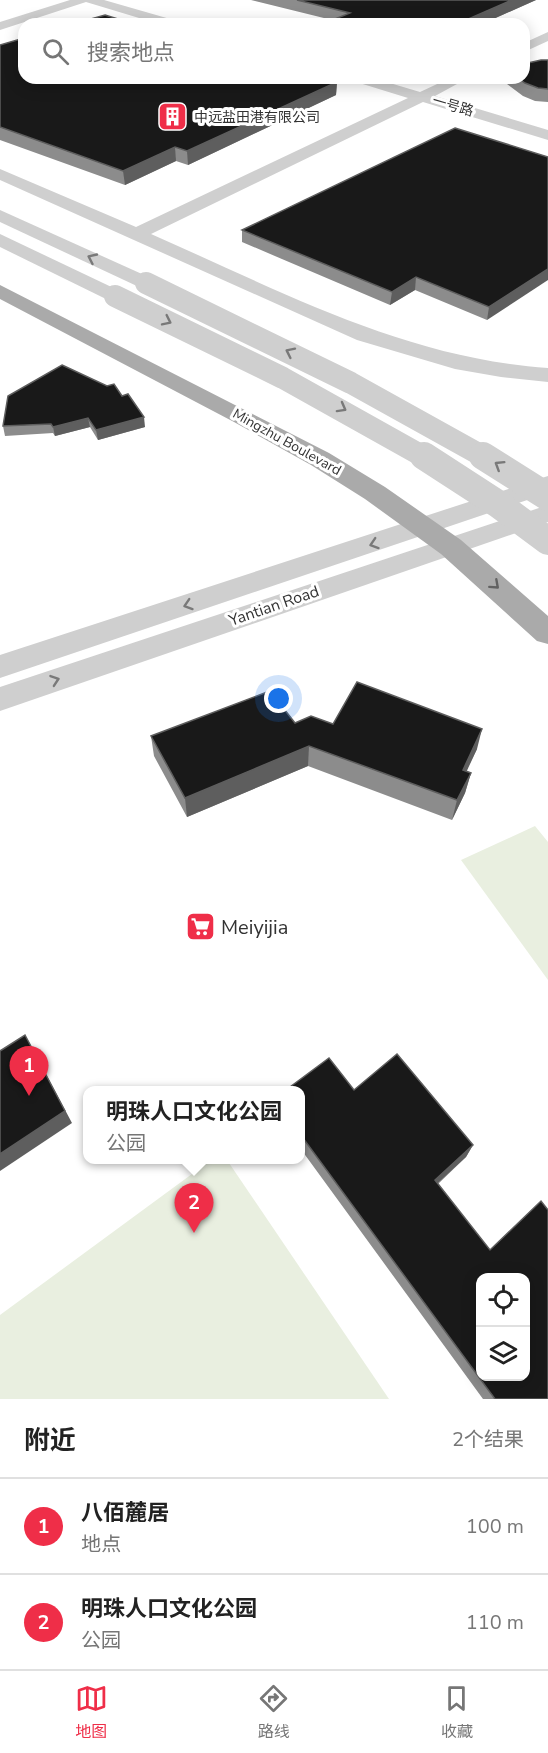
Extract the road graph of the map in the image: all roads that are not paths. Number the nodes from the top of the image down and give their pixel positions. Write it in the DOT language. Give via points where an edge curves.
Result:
graph roads {
  1 [pos="82,0"];
  2 [pos="91,0"];
  3 [pos="25,18"];
  4 [pos="152,18"];
  5 [pos="18,20"];
  6 [pos="0,26"];
  7 [pos="548,36"];
  8 [pos="530,45"];
  9 [pos="378,84"];
  10 [pos="449,84"];
  11 [pos="422,97"];
  12 [pos="548,135"];
  13 [pos="0,174"];
  14 [pos="0,215"];
  15 [pos="136,234"];
  16 [pos="0,240"];
  17 [pos="0,275"];
  18 [pos="0,291"];
  19 [pos="548,375"];
  20 [pos="548,484"];
  21 [pos="548,497"];
  22 [pos="548,513"];
  23 [pos="448,534"];
  24 [pos="548,541"];
  25 [pos="548,602"];
  26 [pos="548,633"];
  27 [pos="0,667"];
  28 [pos="0,699"];
  1 -- 3 [label="street"];
  2 -- 4 [label="street"];
  5 -- 6 [label="street"];
  7 -- 8 [label="street"];
  9 -- 11 [label="street, 一号路"];
  10 -- 11 [label="street"];
  11 -- 12 [label="street, 一号路"];
  11 -- 15 [label="street"];
  13 -- 15 [label="street"];
  21 -- 14 [label="street, one-way, bridge" via="365,388"];
  15 -- 19 [label="street" via="402,349 484,369"];
  16 -- 24 [label="street, one-way, bridge" via="333,404 464,481"];
  17 -- 23 [label="main road, Mingzhu Boulevard" via="328,444"];
  18 -- 23 [label="main road, Mingzhu Boulevard" via="320,459"];
  20 -- 23 [label="street, Yantian Road"];
  22 -- 23 [label="street, Yantian Road"];
  23 -- 25 [label="main road, Mingzhu Boulevard"];
  23 -- 26 [label="main road, Mingzhu Boulevard, one-way"];
  23 -- 27 [label="street, Yantian Road, one-way"];
  28 -- 23 [label="street, Yantian Road, one-way"];
}
